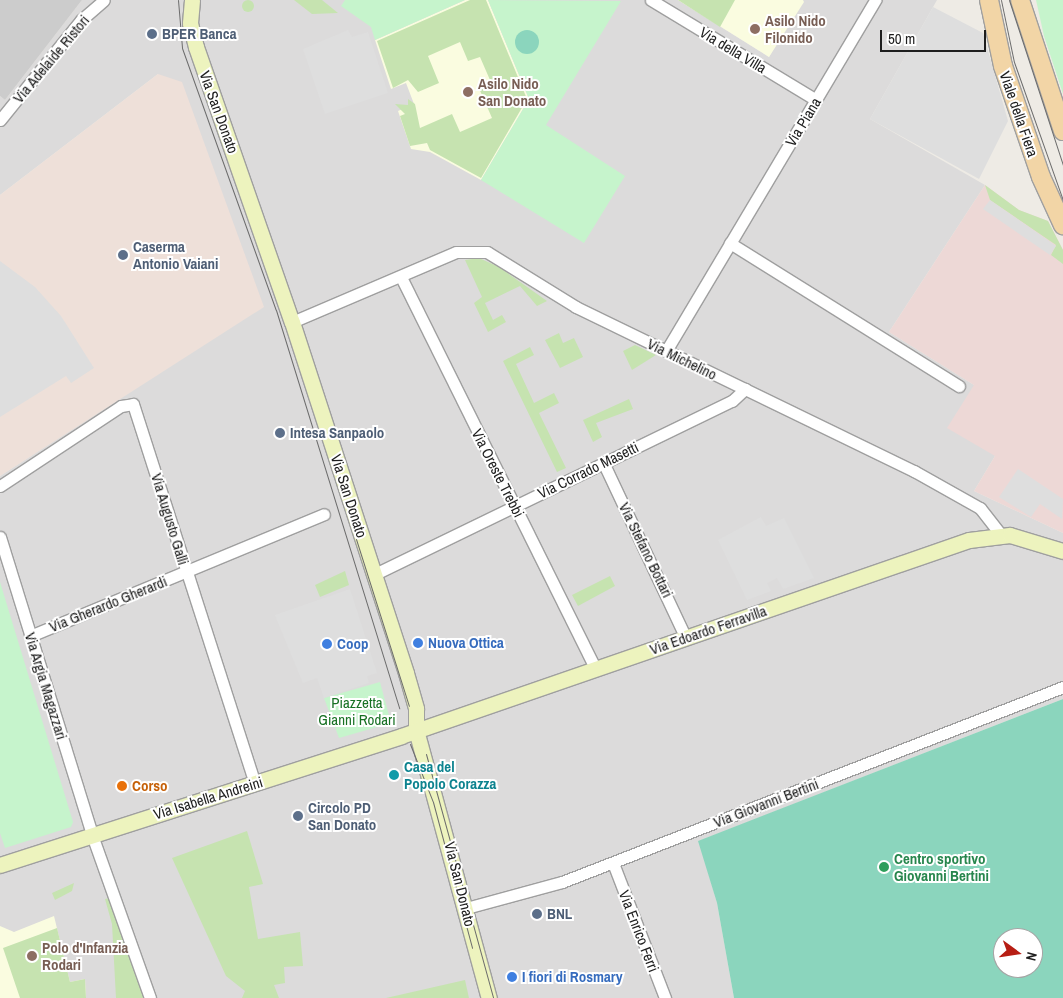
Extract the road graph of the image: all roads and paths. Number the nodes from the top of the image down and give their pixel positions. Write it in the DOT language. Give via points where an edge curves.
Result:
graph roads {
  1 [pos="104,0"];
  2 [pos="192,0"];
  3 [pos="651,0"];
  4 [pos="875,0"];
  5 [pos="989,0"];
  6 [pos="1020,0"];
  7 [pos="816,100"];
  8 [pos="2,114"];
  9 [pos="1063,131"];
  10 [pos="1063,224"];
  11 [pos="730,243"];
  12 [pos="401,277"];
  13 [pos="292,322"];
  14 [pos="666,351"];
  15 [pos="959,386"];
  16 [pos="745,389"];
  17 [pos="603,462"];
  18 [pos="0,486"];
  19 [pos="515,506"];
  20 [pos="324,514"];
  21 [pos="1000,534"];
  22 [pos="0,537"];
  23 [pos="1063,551"];
  24 [pos="4,562"];
  25 [pos="186,572"];
  26 [pos="375,574"];
  27 [pos="30,636"];
  28 [pos="686,638"];
  29 [pos="596,669"];
  30 [pos="1063,687"];
  31 [pos="416,730"];
  32 [pos="255,783"];
  33 [pos="92,835"];
  34 [pos="613,863"];
  35 [pos="0,865"];
  36 [pos="466,908"];
  37 [pos="150,998"];
  38 [pos="489,998"];
  39 [pos="666,998"];
  1 -- 8 [label="street, Via Adelaide Ristori" via="78,24"];
  2 -- 13 [label="main road, Via San Donato" via="190,23 196,47"];
  3 -- 7 [label="street, Via della Villa"];
  4 -- 7 [label="street, Via Piana"];
  5 -- 10 [label="main road, Viale della Fiera" via="1003,66 1041,177"];
  6 -- 9 [label="main road"];
  7 -- 11 [label="street, Via Piana"];
  11 -- 14 [label="street, Via Piana"];
  11 -- 15 [label="street"];
  12 -- 13 [label="street, Via Michelino"];
  12 -- 14 [label="street, Via Michelino" via="456,252 480,250 564,300"];
  12 -- 19 [label="street, Via Oreste Trebbi"];
  13 -- 26 [label="main road, Via San Donato"];
  14 -- 16 [label="street, Via Michelino"];
  16 -- 17 [label="street, Via Corrado Masetti" via="732,401"];
  16 -- 21 [label="street, Via Michelino" via="857,440 965,499 990,516"];
  17 -- 19 [label="street, Via Corrado Masetti"];
  17 -- 28 [label="street, Via Stefano Bottari"];
  18 -- 25 [label="street, Via Augusto Galli" via="121,406 132,404"];
  19 -- 26 [label="street, Via Corrado Masetti"];
  19 -- 29 [label="street, Via Oreste Trebbi"];
  20 -- 25 [label="street, Via Gherardo Gherardi"];
  21 -- 23 [label="main road"];
  21 -- 28 [label="main road, Via Edoardo Ferravilla" via="933,552"];
  22 -- 24 [label="street, Via Argia Magazzari"];
  24 -- 27 [label="street, Via Argia Magazzari"];
  25 -- 27 [label="street, Via Gherardo Gherardi"];
  25 -- 32 [label="street, Via Augusto Galli"];
  26 -- 31 [label="main road, Via San Donato" via="416,709"];
  27 -- 33 [label="street, Via Argia Magazzari"];
  28 -- 29 [label="main road, Via Edoardo Ferravilla"];
  29 -- 31 [label="main road, Via Edoardo Ferravilla"];
  30 -- 34 [label="street, Via Giovanni Bertini"];
  31 -- 32 [label="main road, Via Isabella Andreini"];
  31 -- 36 [label="main road, Via San Donato"];
  32 -- 33 [label="main road, Via Isabella Andreini"];
  33 -- 35 [label="main road, Via Isabella Andreini"];
  33 -- 37 [label="street, Via Argia Magazzari"];
  34 -- 36 [label="street, Via Giovanni Bertini" via="530,893"];
  34 -- 39 [label="street, Via Enrico Ferri"];
  36 -- 38 [label="main road, Via San Donato"];
}
